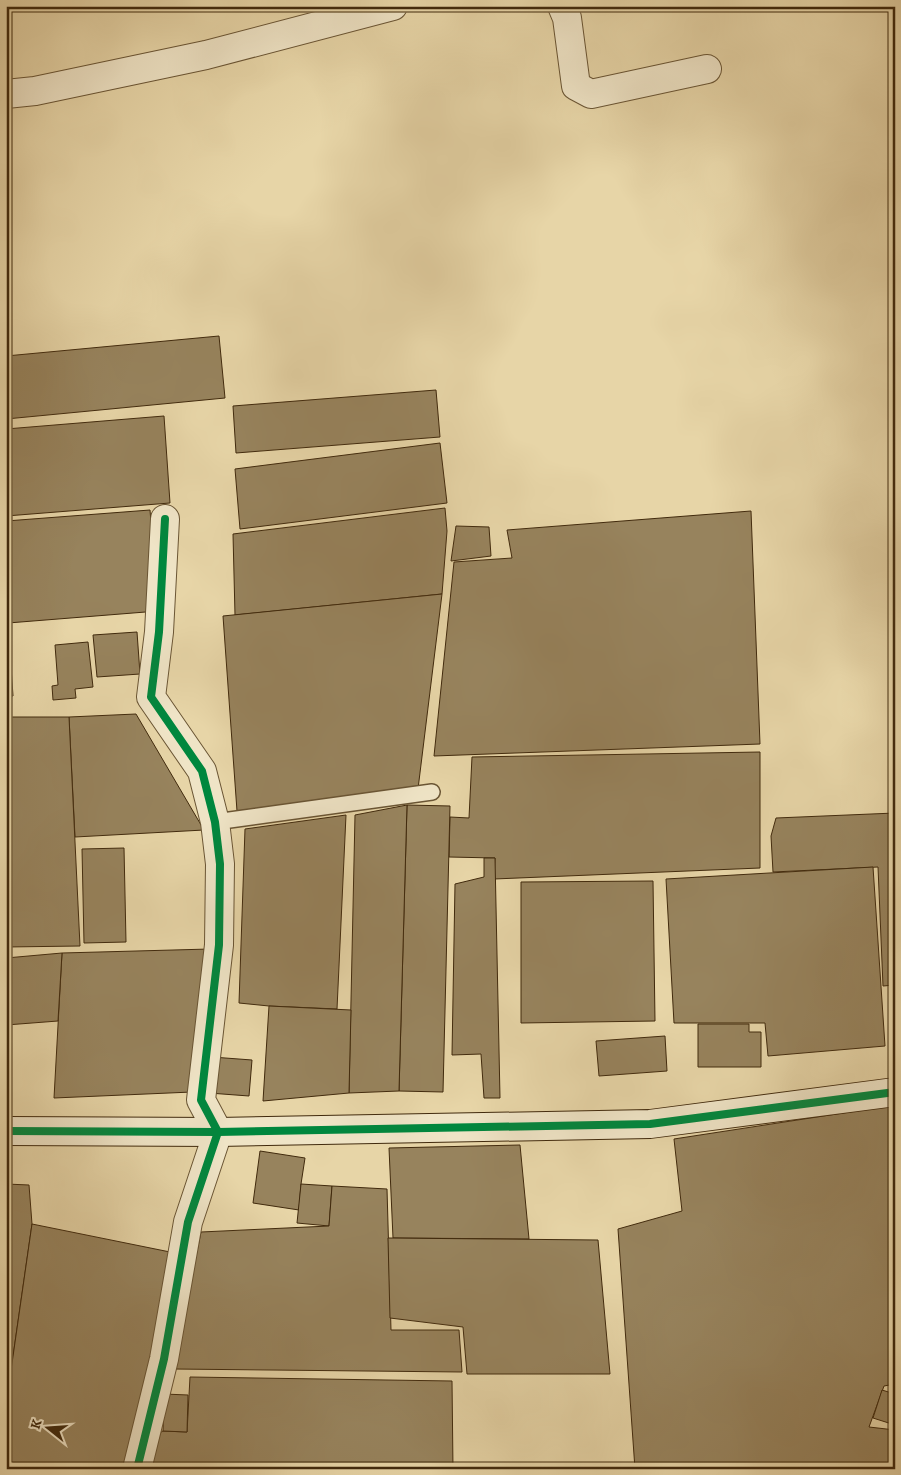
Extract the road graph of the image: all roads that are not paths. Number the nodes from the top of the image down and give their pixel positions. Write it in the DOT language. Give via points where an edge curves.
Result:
graph roads {
  1 [pos="393,6"];
  2 [pos="562,6"];
  3 [pos="707,69"];
  4 [pos="6,94"];
  5 [pos="165,519"];
  6 [pos="432,792"];
  7 [pos="216,822"];
  8 [pos="895,1092"];
  9 [pos="6,1131"];
  10 [pos="218,1132"];
  11 [pos="137,1469"];
  1 -- 4 [label="street" via="206,55 35,91"];
  2 -- 3 [label="street" via="567,18 576,86 590,94"];
  5 -- 7 [label="street" via="159,632 151,697 202,771"];
  6 -- 7 [label="lane"];
  7 -- 10 [label="street" via="220,864 218,945 201,1100"];
  8 -- 10 [label="street" via="650,1124"];
  9 -- 10 [label="street"];
  10 -- 11 [label="street" via="188,1222 164,1358"];
}
